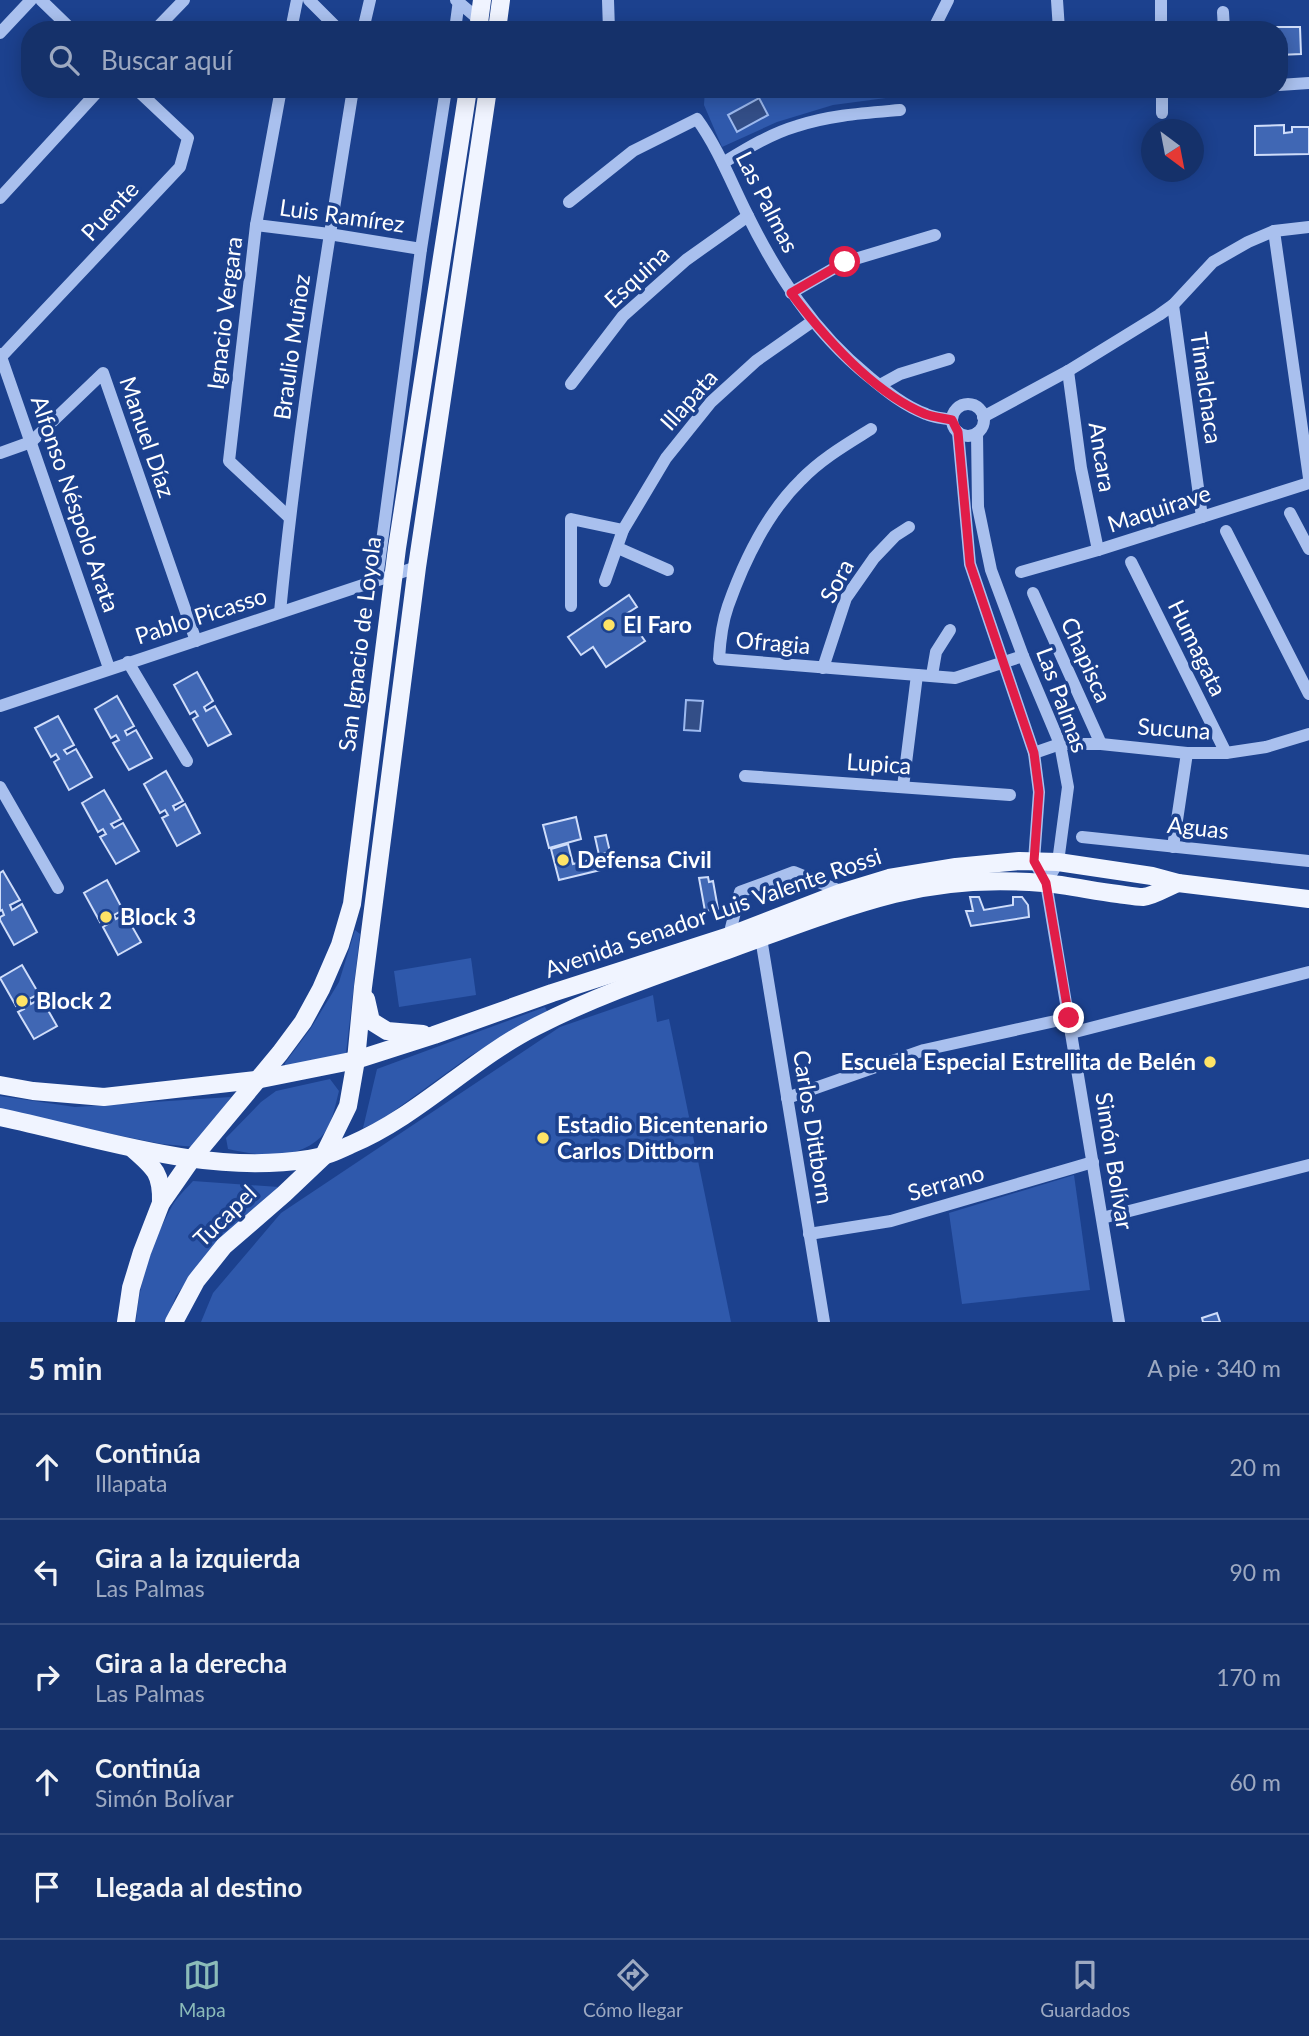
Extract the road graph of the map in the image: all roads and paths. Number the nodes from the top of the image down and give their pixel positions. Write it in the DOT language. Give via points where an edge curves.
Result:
graph roads {
  1 [pos="31,0"];
  2 [pos="41,0"];
  3 [pos="184,0"];
  4 [pos="297,0"];
  5 [pos="309,0"];
  6 [pos="370,0"];
  7 [pos="482,0"];
  8 [pos="501,0"];
  9 [pos="608,0"];
  10 [pos="948,0"];
  11 [pos="1056,0"];
  12 [pos="1161,0"];
  13 [pos="458,1"];
  14 [pos="1223,12"];
  15 [pos="63,21"];
  16 [pos="164,21"];
  17 [pos="294,21"];
  18 [pos="330,21"];
  19 [pos="365,21"];
  20 [pos="456,21"];
  21 [pos="480,21"];
  22 [pos="485,21"];
  23 [pos="489,21"];
  24 [pos="609,21"];
  25 [pos="938,21"];
  26 [pos="1058,21"];
  27 [pos="1161,21"];
  28 [pos="1224,21"];
  29 [pos="0,33"];
  30 [pos="1309,83"];
  31 [pos="1288,84"];
  32 [pos="92,98"];
  33 [pos="146,98"];
  34 [pos="279,98"];
  35 [pos="352,98"];
  36 [pos="445,98"];
  37 [pos="466,98"];
  38 [pos="487,98"];
  39 [pos="1162,98"];
  40 [pos="900,110"];
  41 [pos="1162,113"];
  42 [pos="723,163"];
  43 [pos="0,198"];
  44 [pos="569,202"];
  45 [pos="748,216"];
  46 [pos="256,225"];
  47 [pos="1309,227"];
  48 [pos="1274,231"];
  49 [pos="329,234"];
  50 [pos="934,235"];
  51 [pos="421,249"];
  52 [pos="791,293"];
  53 [pos="1173,305"];
  54 [pos="813,321"];
  55 [pos="0,356"];
  56 [pos="949,359"];
  57 [pos="1068,371"];
  58 [pos="571,384"];
  59 [pos="880,386"];
  60 [pos="984,417"];
  61 [pos="955,426"];
  62 [pos="871,429"];
  63 [pos="977,433"];
  64 [pos="31,442"];
  65 [pos="0,453"];
  66 [pos="1309,480"];
  67 [pos="1290,513"];
  68 [pos="289,517"];
  69 [pos="1202,517"];
  70 [pos="909,527"];
  71 [pos="623,530"];
  72 [pos="1226,531"];
  73 [pos="618,548"];
  74 [pos="1309,549"];
  75 [pos="1098,550"];
  76 [pos="1131,562"];
  77 [pos="416,567"];
  78 [pos="668,569"];
  79 [pos="1021,572"];
  80 [pos="385,577"];
  81 [pos="605,581"];
  82 [pos="1033,593"];
  83 [pos="571,606"];
  84 [pos="280,612"];
  85 [pos="950,630"];
  86 [pos="196,641"];
  87 [pos="1023,656"];
  88 [pos="128,662"];
  89 [pos="1003,664"];
  90 [pos="109,668"];
  91 [pos="823,668"];
  92 [pos="917,675"];
  93 [pos="932,675"];
  94 [pos="1309,694"];
  95 [pos="0,706"];
  96 [pos="1309,734"];
  97 [pos="1060,744"];
  98 [pos="1101,744"];
  99 [pos="1034,753"];
  100 [pos="1187,753"];
  101 [pos="1226,753"];
  102 [pos="187,761"];
  103 [pos="745,776"];
  104 [pos="0,787"];
  105 [pos="903,787"];
  106 [pos="1010,795"];
  107 [pos="1082,837"];
  108 [pos="1173,847"];
  109 [pos="1034,861"];
  110 [pos="1309,861"];
  111 [pos="1058,862"];
  112 [pos="1046,883"];
  113 [pos="1178,883"];
  114 [pos="58,888"];
  115 [pos="843,892"];
  116 [pos="1309,899"];
  117 [pos="729,936"];
  118 [pos="761,938"];
  119 [pos="1309,972"];
  120 [pos="363,987"];
  121 [pos="1069,1018"];
  122 [pos="1071,1033"];
  123 [pos="433,1035"];
  124 [pos="356,1060"];
  125 [pos="257,1080"];
  126 [pos="0,1085"];
  127 [pos="787,1098"];
  128 [pos="0,1117"];
  129 [pos="130,1147"];
  130 [pos="323,1157"];
  131 [pos="191,1160"];
  132 [pos="1093,1162"];
  133 [pos="1309,1165"];
  134 [pos="161,1203"];
  135 [pos="1102,1219"];
  136 [pos="809,1234"];
  137 [pos="126,1322"];
  138 [pos="174,1322"];
  139 [pos="824,1322"];
  140 [pos="1119,1322"];
  1 -- 29 [label="street"];
  2 -- 15 [label="street"];
  3 -- 16 [label="street"];
  4 -- 17 [label="street"];
  5 -- 18 [label="street"];
  6 -- 19 [label="street"];
  7 -- 22 [label="main road"];
  8 -- 23 [label="main road"];
  9 -- 24 [label="street"];
  10 -- 25 [label="street"];
  11 -- 26 [label="street"];
  12 -- 27 [label="street"];
  13 -- 20 [label="street"];
  13 -- 21 [label="street"];
  14 -- 28 [label="street"];
  30 -- 31 [label="street"];
  32 -- 43 [label="street"];
  33 -- 55 [label="street, Puente" via="188,138 180,167"];
  34 -- 46 [label="street, Ignacio Vergara"];
  35 -- 49 [label="street, Braulio Muñoz"];
  36 -- 51 [label="street, San Ignacio de Loyola"];
  37 -- 80 [label="main road, San Ignacio de Loyola"];
  38 -- 77 [label="main road, San Ignacio de Loyola"];
  39 -- 41 [label="street"];
  40 -- 42 [label="street" via="795,126"];
  42 -- 44 [label="street, Las Palmas" via="697,119 633,151"];
  42 -- 45 [label="street, Las Palmas"];
  45 -- 52 [label="street, Las Palmas"];
  45 -- 58 [label="street, Esquina" via="686,260 623,316"];
  46 -- 49 [label="street, Luis Ramírez"];
  46 -- 68 [label="street, Ignacio Vergara" via="229,461"];
  47 -- 48 [label="street"];
  48 -- 53 [label="street" via="1213,262"];
  48 -- 66 [label="street"];
  49 -- 51 [label="street, Luis Ramírez"];
  49 -- 68 [label="street, Braulio Muñoz"];
  50 -- 52 [label="street" via="845,262"];
  51 -- 80 [label="street, San Ignacio de Loyola"];
  52 -- 54 [label="street, Las Palmas"];
  53 -- 57 [label="street"];
  53 -- 69 [label="street, Timalchaca"];
  54 -- 59 [label="street, Las Palmas" via="846,358"];
  54 -- 71 [label="street, Illapata" via="756,361 711,402 666,458"];
  55 -- 64 [label="street, Alfonso Néspolo Arata"];
  56 -- 59 [label="street" via="900,374"];
  57 -- 60 [label="street"];
  57 -- 75 [label="street, Ancara"];
  59 -- 61 [label="street, Las Palmas" via="906,404"];
  60 -- 61 [label="street" via="978,408 967,404 957,409"];
  60 -- 63 [label="street, Las Palmas"];
  61 -- 63 [label="street, Las Palmas" via="967,436"];
  61 -- 89 [label="street, Las Palmas" via="970,564"];
  62 -- 91 [label="street, Ofragia" via="818,465 779,506 748,559 727,607 721,634 719,659"];
  63 -- 87 [label="street, Las Palmas" via="978,507 984,542"];
  64 -- 65 [label="street, Manuel Díaz"];
  64 -- 86 [label="street, Manuel Díaz" via="103,373"];
  64 -- 90 [label="street, Alfonso Néspolo Arata"];
  66 -- 69 [label="street, Maquirave"];
  67 -- 74 [label="street"];
  68 -- 84 [label="street, Braulio Muñoz"];
  69 -- 75 [label="street, Maquirave"];
  70 -- 91 [label="street, Sora" via="874,558 846,598"];
  71 -- 73 [label="street, Illapata"];
  71 -- 83 [label="street" via="571,519"];
  72 -- 94 [label="street"];
  73 -- 78 [label="street"];
  73 -- 81 [label="street, Illapata"];
  75 -- 79 [label="street, Maquirave"];
  76 -- 101 [label="street, Humagata"];
  77 -- 80 [label="street, Pablo Picasso"];
  77 -- 120 [label="main road, San Ignacio de Loyola"];
  80 -- 84 [label="street, Pablo Picasso"];
  80 -- 125 [label="main road, San Ignacio de Loyola" via="352,904 321,989 303,1022"];
  82 -- 98 [label="street, Chapisca"];
  84 -- 86 [label="street, Pablo Picasso"];
  85 -- 93 [label="street" via="936,652"];
  86 -- 88 [label="street, Pablo Picasso"];
  87 -- 89 [label="street, Ofragia"];
  87 -- 97 [label="street, Las Palmas"];
  88 -- 90 [label="street, Pablo Picasso"];
  88 -- 102 [label="street"];
  89 -- 93 [label="street, Ofragia" via="955,678"];
  89 -- 99 [label="street, Las Palmas"];
  90 -- 95 [label="street, Pablo Picasso"];
  91 -- 92 [label="street, Ofragia"];
  92 -- 93 [label="street, Ofragia"];
  92 -- 105 [label="street"];
  96 -- 101 [label="street, Sucuna"];
  97 -- 98 [label="street, Sucuna"];
  97 -- 99 [label="street, Sucuna"];
  97 -- 111 [label="street, Las Palmas" via="1068,787"];
  98 -- 100 [label="street, Sucuna"];
  99 -- 109 [label="street, Las Palmas" via="1039,792"];
  100 -- 101 [label="street, Sucuna"];
  100 -- 108 [label="street"];
  103 -- 105 [label="street, Lupica"];
  104 -- 114 [label="street"];
  105 -- 106 [label="street, Lupica"];
  107 -- 108 [label="street, Aguas"];
  108 -- 110 [label="street, Aguas"];
  109 -- 111 [label="main road, Avenida Senador Luis Valente Rossi"];
  109 -- 112 [label="street, Simón Bolívar"];
  109 -- 115 [label="main road, Avenida Senador Luis Valente Rossi" via="956,867 889,878"];
  111 -- 112 [label="street"];
  111 -- 113 [label="main road, Avenida Senador Luis Valente Rossi"];
  112 -- 113 [label="main road, Avenida Senador Luis Valente Rossi" via="1144,897"];
  112 -- 118 [label="main road, Avenida Senador Luis Valente Rossi" via="951,884 897,893"];
  112 -- 121 [label="street, Simón Bolívar"];
  113 -- 116 [label="main road, Avenida Senador Luis Valente Rossi"];
  115 -- 117 [label="main road, Avenida Senador Luis Valente Rossi"];
  115 -- 117 [label="street" via="794,872 740,891"];
  117 -- 123 [label="main road, Avenida Senador Luis Valente Rossi"];
  118 -- 127 [label="street, Carlos Dittborn"];
  118 -- 130 [label="main road, Avenida Senador Luis Valente Rossi" via="630,984 532,1028 374,1135"];
  119 -- 122 [label="street"];
  120 -- 123 [label="main road" via="372,1021 387,1031"];
  120 -- 124 [label="main road, San Ignacio de Loyola"];
  121 -- 122 [label="street, Simón Bolívar"];
  121 -- 127 [label="street" via="924,1050"];
  122 -- 132 [label="street, Simón Bolívar"];
  123 -- 124 [label="main road, Avenida Senador Luis Valente Rossi"];
  124 -- 125 [label="main road, Avenida Senador Luis Valente Rossi"];
  124 -- 130 [label="main road, San Ignacio de Loyola" via="348,1106"];
  125 -- 126 [label="main road, Avenida Senador Luis Valente Rossi" via="104,1097"];
  125 -- 131 [label="main road, San Ignacio de Loyola"];
  127 -- 136 [label="street, Carlos Dittborn"];
  128 -- 129 [label="main road"];
  129 -- 131 [label="main road"];
  129 -- 134 [label="main road" via="155,1170 162,1183"];
  130 -- 131 [label="main road" via="278,1162"];
  130 -- 138 [label="main road, Tucapel" via="224,1246 196,1281"];
  131 -- 134 [label="main road"];
  132 -- 135 [label="street, Simón Bolívar"];
  132 -- 136 [label="street, Serrano" via="891,1220"];
  133 -- 135 [label="street"];
  134 -- 137 [label="main road" via="131,1288"];
  135 -- 140 [label="street, Simón Bolívar"];
  136 -- 139 [label="street, Carlos Dittborn"];
}
